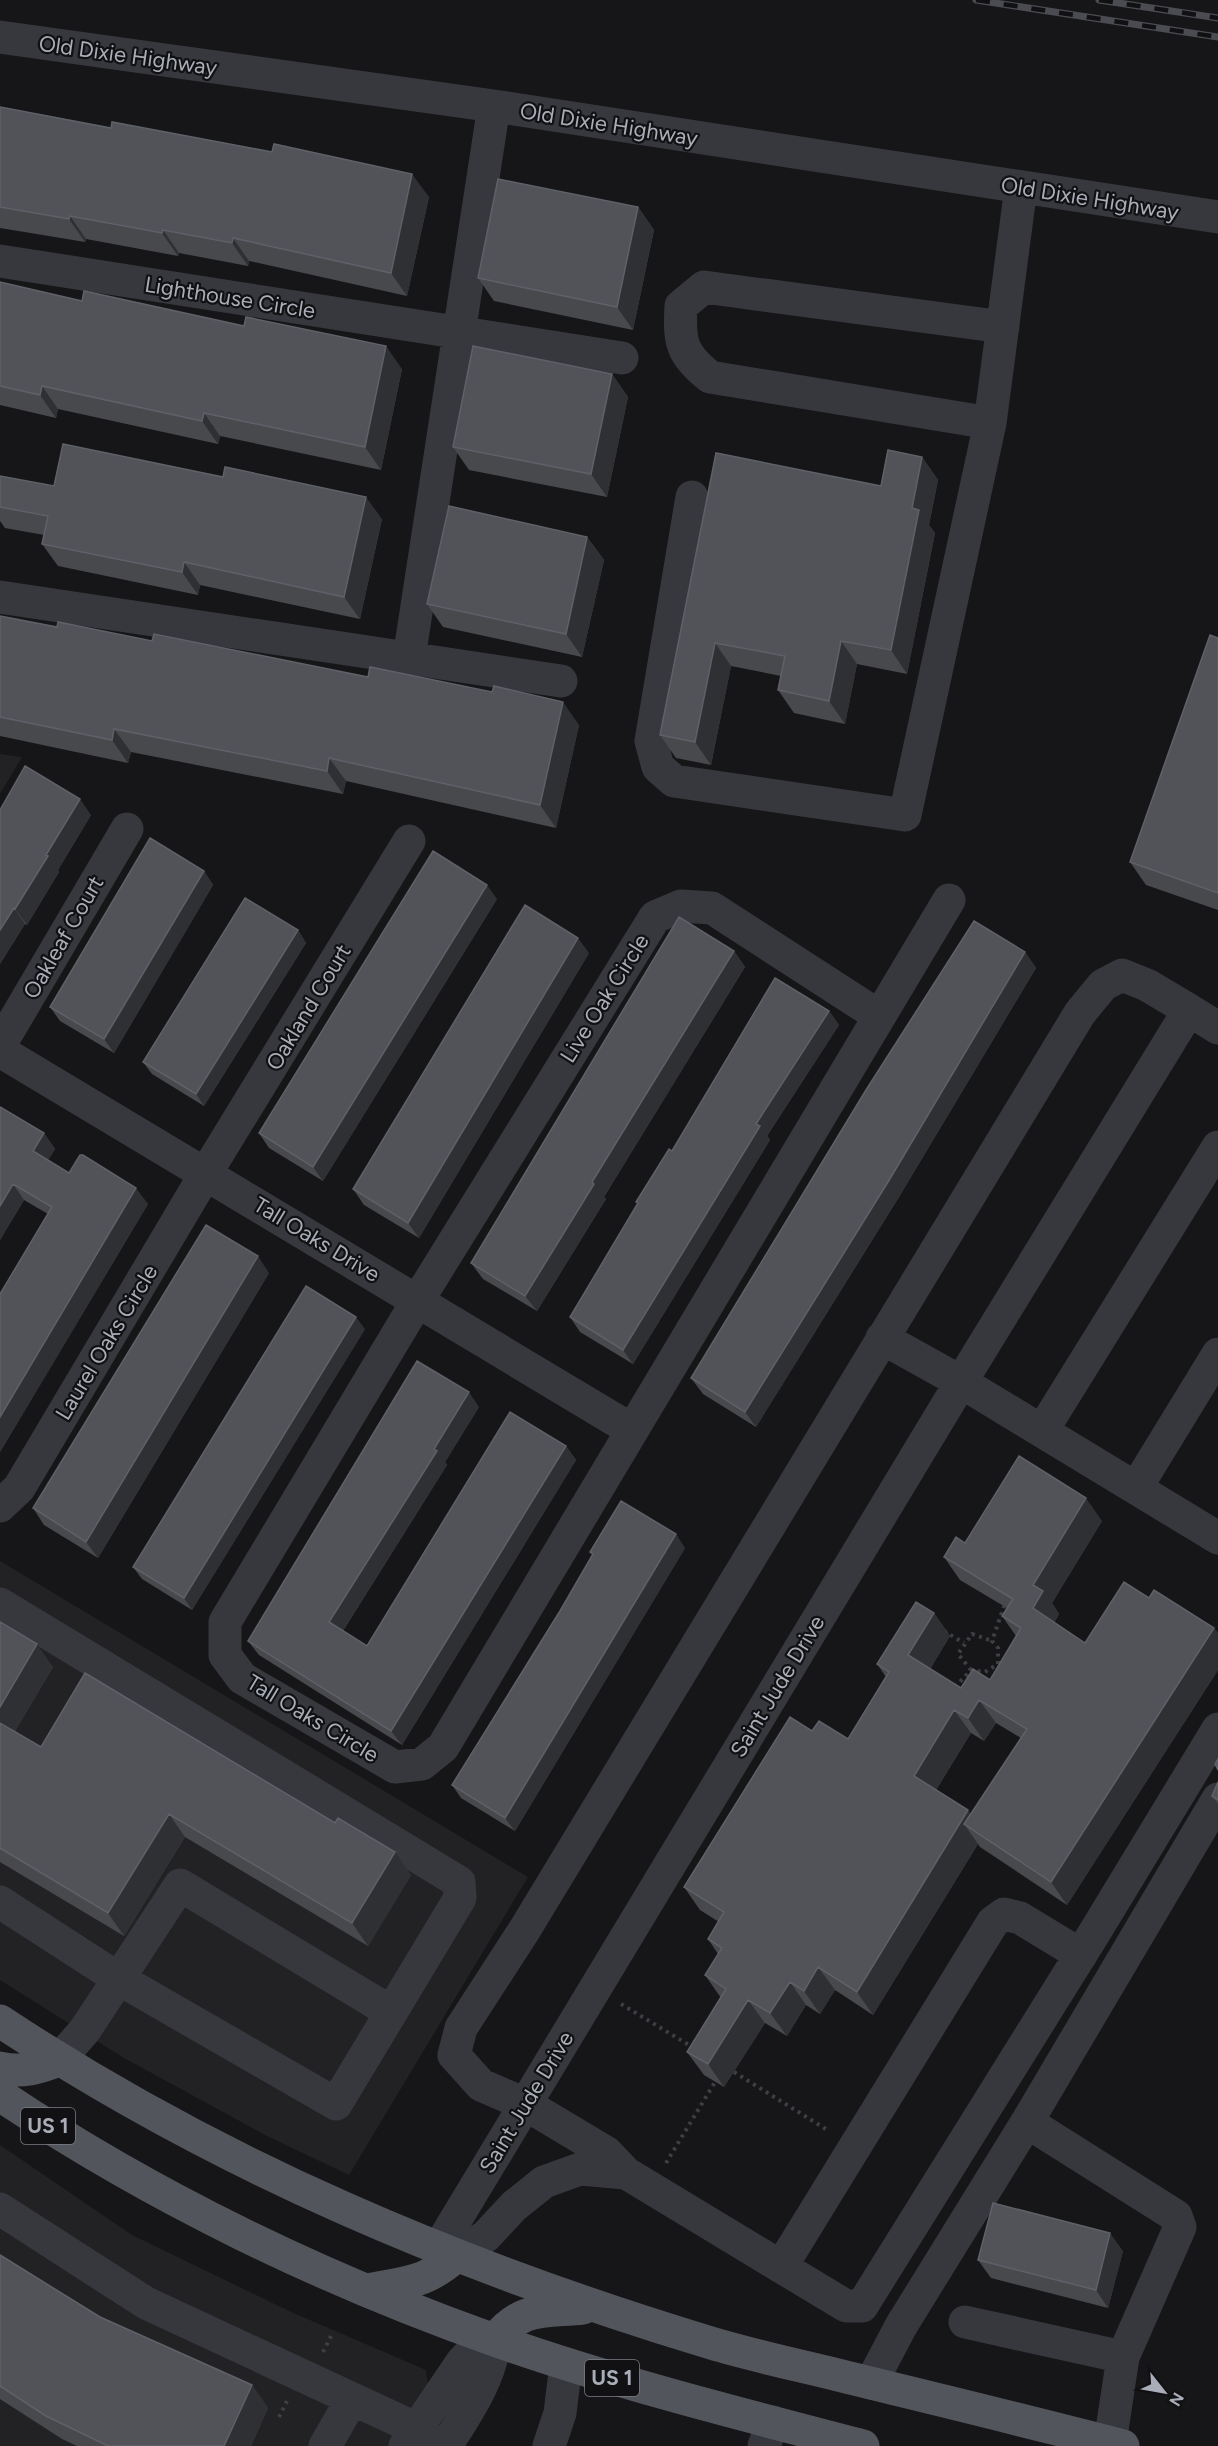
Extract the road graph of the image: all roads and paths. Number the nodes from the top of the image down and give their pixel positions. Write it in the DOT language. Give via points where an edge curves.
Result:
graph roads {
  1 [pos="0,37"];
  2 [pos="494,106"];
  3 [pos="1021,187"];
  4 [pos="1218,217"];
  5 [pos="0,261"];
  6 [pos="1003,327"];
  7 [pos="460,332"];
  8 [pos="622,358"];
  9 [pos="990,423"];
  10 [pos="692,497"];
  11 [pos="0,597"];
  12 [pos="410,658"];
  13 [pos="561,681"];
  14 [pos="127,829"];
  15 [pos="410,841"];
  16 [pos="949,900"];
  17 [pos="1189,1010"];
  18 [pos="879,1016"];
  19 [pos="1218,1028"];
  20 [pos="0,1045"];
  21 [pos="0,1050"];
  22 [pos="1218,1147"];
  23 [pos="206,1173"];
  24 [pos="418,1300"];
  25 [pos="882,1338"];
  26 [pos="1218,1354"];
  27 [pos="960,1382"];
  28 [pos="632,1430"];
  29 [pos="1042,1431"];
  30 [pos="1136,1488"];
  31 [pos="0,1506"];
  32 [pos="1218,1538"];
  33 [pos="0,1604"];
  34 [pos="1004,1606"];
  35 [pos="939,1628"];
  36 [pos="992,1641"];
  37 [pos="964,1643"];
  38 [pos="998,1665"];
  39 [pos="1006,1669"];
  40 [pos="971,1670"];
  41 [pos="950,1694"];
  42 [pos="1218,1729"];
  43 [pos="1218,1799"];
  44 [pos="1208,1841"];
  45 [pos="0,1902"];
  46 [pos="1081,1955"];
  47 [pos="119,1980"];
  48 [pos="594,1988"];
  49 [pos="391,2012"];
  50 [pos="0,2021"];
  51 [pos="703,2053"];
  52 [pos="59,2060"];
  53 [pos="0,2068"];
  54 [pos="734,2072"];
  55 [pos="715,2082"];
  56 [pos="0,2095"];
  57 [pos="525,2104"];
  58 [pos="1027,2122"];
  59 [pos="855,2147"];
  60 [pos="639,2180"];
  61 [pos="0,2209"];
  62 [pos="447,2252"];
  63 [pos="781,2267"];
  64 [pos="368,2290"];
  65 [pos="594,2307"];
  66 [pos="965,2322"];
  67 [pos="331,2336"];
  68 [pos="495,2340"];
  69 [pos="1123,2356"];
  70 [pos="321,2358"];
  71 [pos="566,2364"];
  72 [pos="871,2383"];
  73 [pos="352,2399"];
  74 [pos="768,2434"];
  75 [pos="420,2440"];
  76 [pos="1116,2444"];
  77 [pos="325,2446"];
  78 [pos="446,2446"];
  79 [pos="549,2446"];
  80 [pos="863,2446"];
  1 -- 2 [label="street, Old Dixie Highway"];
  2 -- 3 [label="street, Old Dixie Highway"];
  2 -- 7 [label="street"];
  3 -- 4 [label="street, Old Dixie Highway"];
  3 -- 6 [label="street"];
  5 -- 7 [label="street, Lighthouse Circle"];
  6 -- 9 [label="street"];
  6 -- 9 [label="street" via="704,287 681,306 680,337 690,361 710,377"];
  7 -- 8 [label="street, Lighthouse Circle"];
  7 -- 12 [label="street"];
  9 -- 10 [label="street" via="905,815 674,781 658,767 651,741"];
  11 -- 12 [label="street"];
  12 -- 13 [label="street"];
  14 -- 20 [label="street, Oakleaf Court"];
  15 -- 23 [label="street, Oakland Court"];
  16 -- 18 [label="street"];
  17 -- 19 [label="street"];
  17 -- 25 [label="street" via="1122,975 1103,985 1080,1013"];
  17 -- 27 [label="street, Saint Jude Drive"];
  18 -- 24 [label="street, Live Oak Circle" via="712,908 681,906 655,917"];
  18 -- 28 [label="street"];
  21 -- 23 [label="street, Tall Oaks Drive"];
  22 -- 29 [label="street"];
  23 -- 24 [label="street, Tall Oaks Drive"];
  23 -- 31 [label="street, Laurel Oaks Circle" via="19,1488"];
  24 -- 28 [label="street, Tall Oaks Drive"];
  24 -- 28 [label="street, Tall Oaks Circle" via="225,1622 225,1655 242,1678 385,1762 396,1767 422,1764 443,1747"];
  25 -- 27 [label="street"];
  25 -- 57 [label="street" via="461,2028 454,2055 481,2085"];
  26 -- 30 [label="street"];
  27 -- 29 [label="street"];
  27 -- 48 [label="street, Saint Jude Drive"];
  29 -- 30 [label="street"];
  30 -- 32 [label="street"];
  33 -- 49 [label="street" via="459,1882 460,1898"];
  34 -- 36 [label="path"];
  35 -- 37 [label="path"];
  36 -- 37 [label="path" via="972,1634"];
  36 -- 38 [label="path" via="998,1648"];
  37 -- 40 [label="path" via="958,1654"];
  38 -- 39 [label="path"];
  38 -- 40 [label="path" via="985,1672"];
  40 -- 41 [label="path"];
  42 -- 46 [label="street"];
  43 -- 44 [label="street"];
  44 -- 58 [label="street"];
  45 -- 47 [label="street"];
  46 -- 59 [label="street" via="1020,1918 1004,1914 993,1922"];
  46 -- 63 [label="street" via="862,2306 846,2306"];
  47 -- 49 [label="street" via="336,2104"];
  47 -- 49 [label="street" via="180,1885"];
  47 -- 52 [label="street" via="86,2030"];
  48 -- 51 [label="path"];
  48 -- 57 [label="street, Saint Jude Drive"];
  50 -- 52 [label="main road, US 1"];
  52 -- 53 [label="main road" via="16,2072"];
  52 -- 62 [label="main road, US 1" via="275,2178 365,2220"];
  54 -- 59 [label="path"];
  55 -- 60 [label="path"];
  56 -- 64 [label="main road, US 1" via="197,2210"];
  57 -- 60 [label="street" via="608,2153"];
  57 -- 62 [label="street, Saint Jude Drive"];
  58 -- 69 [label="street" via="1176,2216 1180,2227"];
  58 -- 72 [label="street" via="901,2326"];
  59 -- 63 [label="street"];
  60 -- 62 [label="street" via="580,2169 544,2182 514,2205 486,2236"];
  60 -- 63 [label="street"];
  61 -- 73 [label="street" via="146,2303"];
  62 -- 64 [label="main road" via="437,2273"];
  62 -- 65 [label="main road, US 1"];
  64 -- 68 [label="main road, US 1"];
  65 -- 68 [label="main road" via="523,2314"];
  65 -- 72 [label="main road, US 1" via="712,2343"];
  66 -- 69 [label="street"];
  67 -- 70 [label="path"];
  68 -- 71 [label="main road, US 1"];
  68 -- 75 [label="street" via="462,2362"];
  68 -- 78 [label="street" via="476,2398"];
  69 -- 76 [label="street"];
  71 -- 74 [label="main road, US 1"];
  71 -- 79 [label="street" via="560,2413"];
  72 -- 76 [label="main road, US 1"];
  73 -- 75 [label="street"];
  73 -- 77 [label="street"];
  74 -- 80 [label="main road, US 1"];
}
